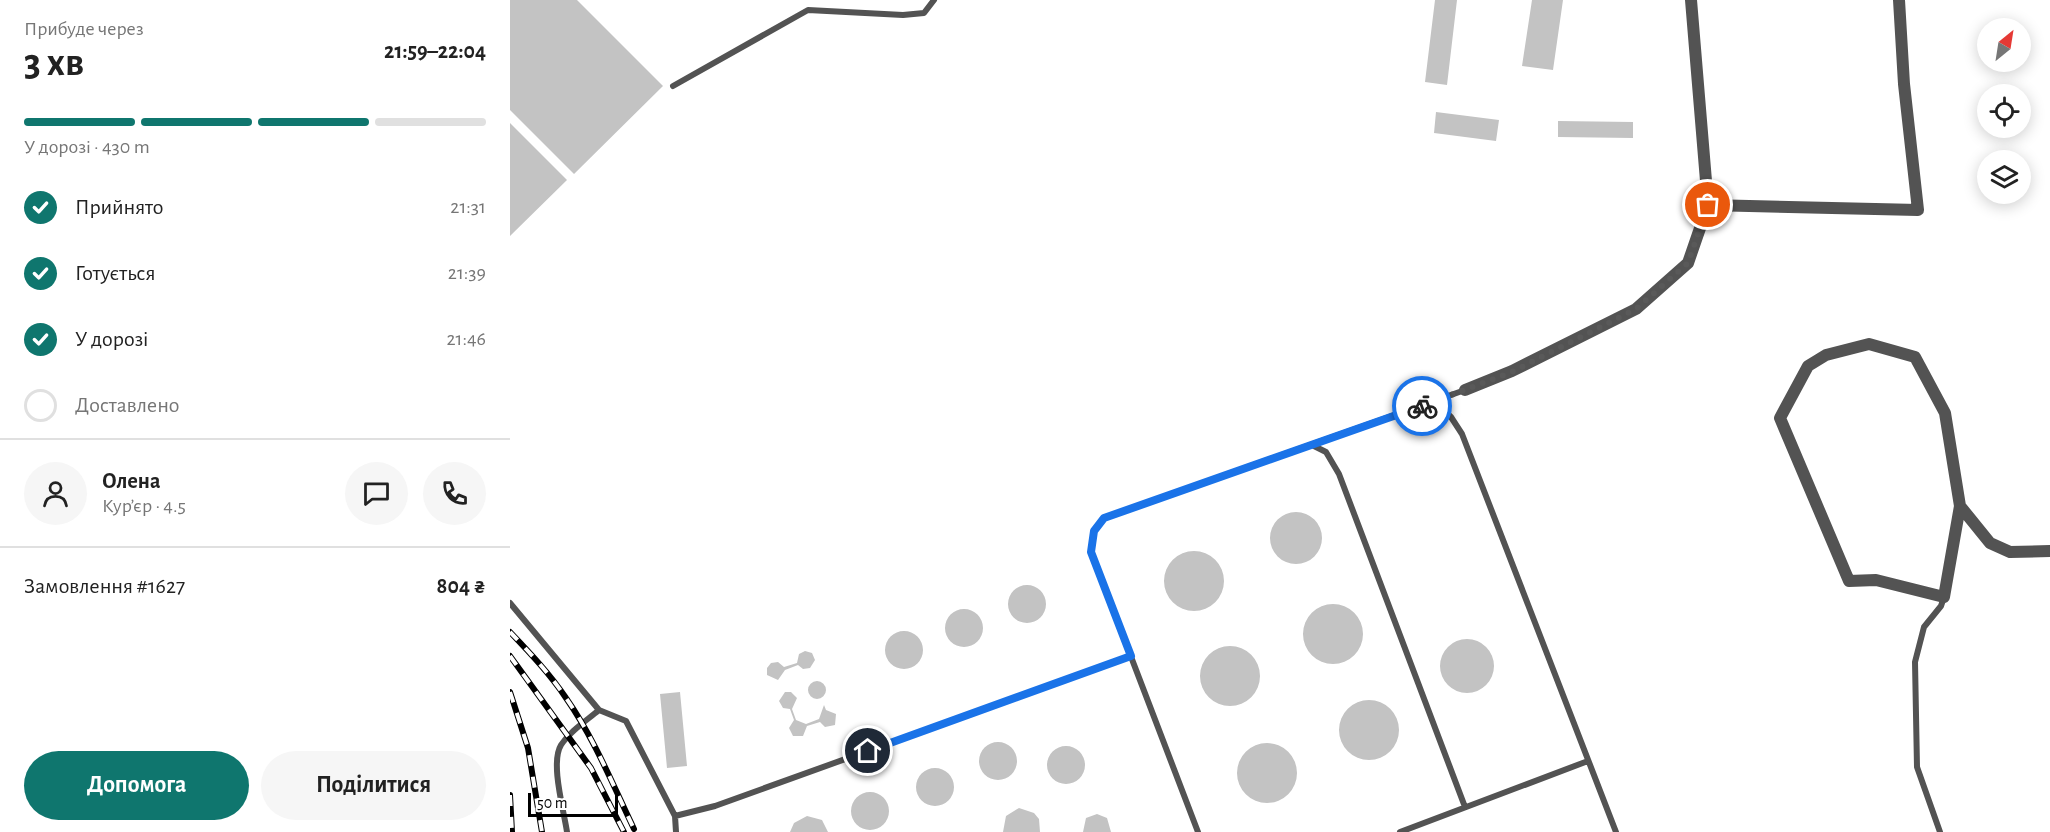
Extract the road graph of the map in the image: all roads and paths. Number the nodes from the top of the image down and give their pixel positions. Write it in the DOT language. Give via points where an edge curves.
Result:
graph roads {
  1 [pos="934,0"];
  2 [pos="1691,0"];
  3 [pos="1899,0"];
  4 [pos="673,86"];
  5 [pos="1708,205"];
  6 [pos="1465,390"];
  7 [pos="1434,401"];
  8 [pos="1312,445"];
  9 [pos="1960,506"];
  10 [pos="2050,551"];
  11 [pos="1944,597"];
  12 [pos="510,603"];
  13 [pos="1131,656"];
  14 [pos="599,710"];
  15 [pos="1588,761"];
  16 [pos="1465,807"];
  17 [pos="675,816"];
  18 [pos="567,832"];
  19 [pos="676,832"];
  20 [pos="1198,832"];
  21 [pos="1400,832"];
  22 [pos="1616,832"];
  23 [pos="1940,832"];
  1 -- 4 [label="lane" via="924,13 903,15 808,10"];
  2 -- 5 [label="street"];
  3 -- 5 [label="street" via="1918,210"];
  5 -- 6 [label="street" via="1688,263 1636,309 1512,372"];
  6 -- 7 [label="lane"];
  7 -- 8 [label="lane"];
  7 -- 15 [label="lane" via="1462,434"];
  8 -- 13 [label="lane" via="1104,518 1094,531 1091,552"];
  8 -- 16 [label="lane" via="1326,452 1339,474"];
  9 -- 10 [label="street" via="1990,543 2010,552"];
  9 -- 11 [label="street"];
  9 -- 11 [label="street" via="1945,414 1915,357 1869,344 1826,355 1808,366 1780,418 1849,581 1876,580"];
  11 -- 23 [label="lane" via="1924,627 1915,662 1917,767"];
  12 -- 14 [label="lane"];
  13 -- 17 [label="lane" via="715,806"];
  13 -- 20 [label="lane"];
  14 -- 17 [label="lane" via="626,721"];
  14 -- 18 [label="lane" via="568,736 557,754"];
  15 -- 16 [label="lane"];
  15 -- 22 [label="lane"];
  16 -- 21 [label="lane"];
  17 -- 19 [label="lane"];
}
